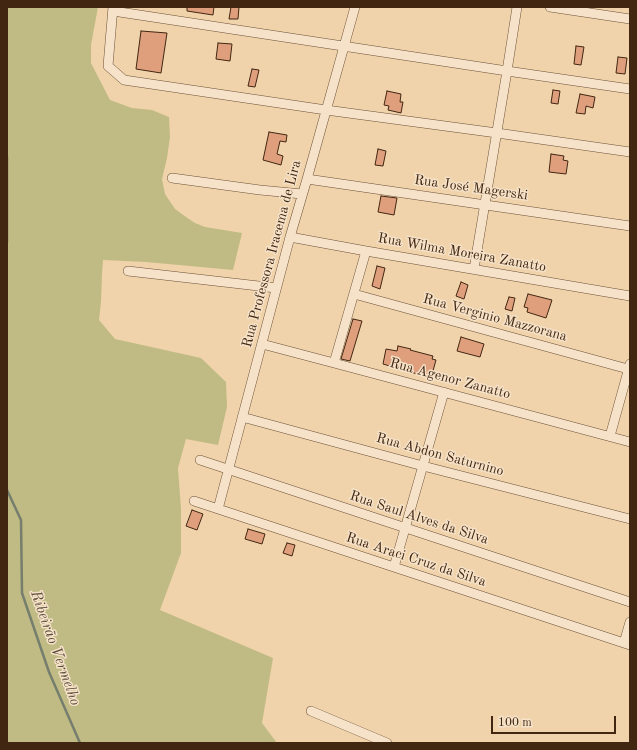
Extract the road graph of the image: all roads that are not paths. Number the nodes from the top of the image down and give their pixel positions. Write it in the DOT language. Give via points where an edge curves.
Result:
graph roads {
  1 [pos="355,7"];
  2 [pos="517,7"];
  3 [pos="550,7"];
  4 [pos="113,9"];
  5 [pos="630,19"];
  6 [pos="344,46"];
  7 [pos="507,71"];
  8 [pos="630,89"];
  9 [pos="326,110"];
  10 [pos="497,133"];
  11 [pos="630,152"];
  12 [pos="172,178"];
  13 [pos="307,179"];
  14 [pos="302,194"];
  15 [pos="485,205"];
  16 [pos="630,226"];
  17 [pos="290,237"];
  18 [pos="366,251"];
  19 [pos="474,269"];
  20 [pos="128,271"];
  21 [pos="276,288"];
  22 [pos="354,294"];
  23 [pos="630,296"];
  24 [pos="262,344"];
  25 [pos="334,362"];
  26 [pos="629,366"];
  27 [pos="444,392"];
  28 [pos="242,417"];
  29 [pos="610,436"];
  30 [pos="630,442"];
  31 [pos="200,460"];
  32 [pos="423,466"];
  33 [pos="228,470"];
  34 [pos="194,501"];
  35 [pos="218,509"];
  36 [pos="630,519"];
  37 [pos="406,528"];
  38 [pos="394,567"];
  39 [pos="630,602"];
  40 [pos="630,622"];
  41 [pos="627,644"];
  42 [pos="311,710"];
  43 [pos="387,743"];
  1 -- 6 [label="street, Rua Professora Iracema de Lira"];
  2 -- 7 [label="street"];
  3 -- 5 [label="street"];
  4 -- 6 [label="street"];
  4 -- 9 [label="street" via="108,66 124,80"];
  6 -- 7 [label="street"];
  6 -- 9 [label="street, Rua Professora Iracema de Lira"];
  7 -- 8 [label="street"];
  7 -- 10 [label="street"];
  9 -- 10 [label="street"];
  9 -- 13 [label="street, Rua Professora Iracema de Lira"];
  10 -- 11 [label="street"];
  10 -- 15 [label="street"];
  12 -- 14 [label="street"];
  13 -- 14 [label="street, Rua Professora Iracema de Lira"];
  13 -- 15 [label="street, Rua José Magerski"];
  14 -- 17 [label="street, Rua Professora Iracema de Lira"];
  15 -- 16 [label="street, Rua José Magerski"];
  15 -- 19 [label="street"];
  17 -- 18 [label="street, Rua Wilma Moreira Zanatto"];
  17 -- 21 [label="street, Rua Professora Iracema de Lira"];
  18 -- 19 [label="street, Rua Wilma Moreira Zanatto"];
  18 -- 22 [label="street"];
  19 -- 23 [label="street, Rua Wilma Moreira Zanatto"];
  20 -- 21 [label="street"];
  21 -- 24 [label="street, Rua Professora Iracema de Lira"];
  22 -- 25 [label="street"];
  22 -- 26 [label="street, Rua Verginio Mazzorana"];
  24 -- 25 [label="street, Rua Agenor Zanatto"];
  24 -- 28 [label="street, Rua Professora Iracema de Lira"];
  25 -- 27 [label="street, Rua Agenor Zanatto"];
  26 -- 29 [label="street"];
  27 -- 29 [label="street, Rua Agenor Zanatto"];
  27 -- 32 [label="street"];
  28 -- 32 [label="street, Rua Abdon Saturnino"];
  28 -- 33 [label="street, Rua Professora Iracema de Lira"];
  29 -- 30 [label="street, Rua Agenor Zanatto"];
  31 -- 33 [label="street, Rua Saul Alves da Silva"];
  32 -- 36 [label="street, Rua Abdon Saturnino"];
  32 -- 37 [label="street"];
  33 -- 35 [label="street, Rua Professora Iracema de Lira"];
  33 -- 37 [label="street, Rua Saul Alves da Silva"];
  34 -- 35 [label="street, Rua Araci Cruz da Silva"];
  35 -- 38 [label="street, Rua Araci Cruz da Silva"];
  37 -- 38 [label="street"];
  37 -- 39 [label="street, Rua Saul Alves da Silva"];
  38 -- 41 [label="street, Rua Araci Cruz da Silva"];
  40 -- 41 [label="street"];
  42 -- 43 [label="street"];
}
